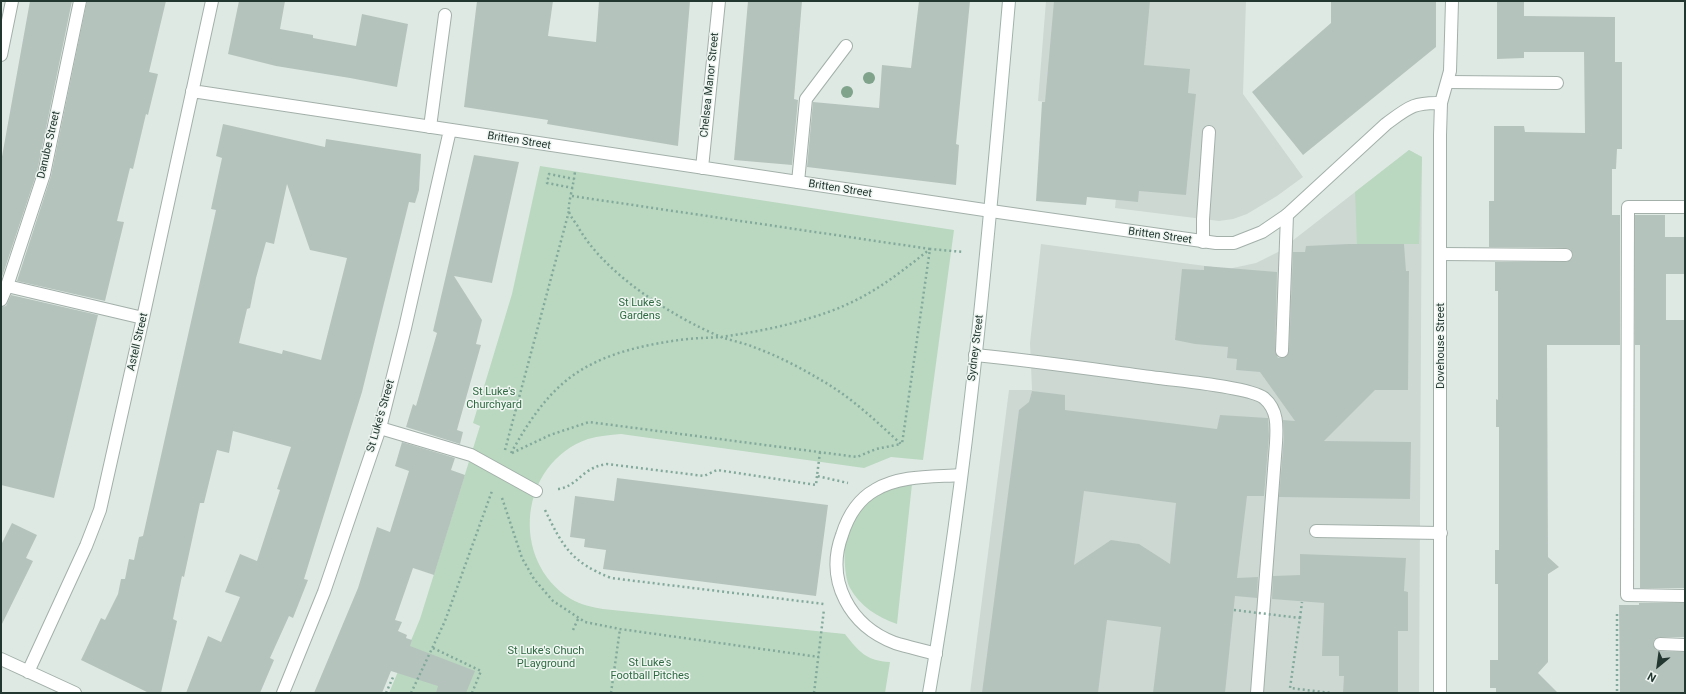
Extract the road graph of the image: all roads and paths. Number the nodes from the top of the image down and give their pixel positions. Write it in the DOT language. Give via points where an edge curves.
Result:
graph roads {
  1 [pos="12,1"];
  2 [pos="80,1"];
  3 [pos="212,1"];
  4 [pos="719,1"];
  5 [pos="1009,1"];
  6 [pos="1452,1"];
  7 [pos="445,15"];
  8 [pos="846,46"];
  9 [pos="1,56"];
  10 [pos="1448,82"];
  11 [pos="1557,84"];
  12 [pos="192,91"];
  13 [pos="1441,103"];
  14 [pos="430,127"];
  15 [pos="450,130"];
  16 [pos="1209,132"];
  17 [pos="702,168"];
  18 [pos="798,182"];
  19 [pos="573,188"];
  20 [pos="572,196"];
  21 [pos="1685,207"];
  22 [pos="569,211"];
  23 [pos="991,212"];
  24 [pos="1287,215"];
  25 [pos="1203,242"];
  26 [pos="930,249"];
  27 [pos="1440,254"];
  28 [pos="987,255"];
  29 [pos="1566,255"];
  30 [pos="7,286"];
  31 [pos="1,300"];
  32 [pos="143,318"];
  33 [pos="721,336"];
  34 [pos="1282,351"];
  35 [pos="975,355"];
  36 [pos="380,428"];
  37 [pos="902,444"];
  38 [pos="820,452"];
  39 [pos="498,475"];
  40 [pos="961,475"];
  41 [pos="817,476"];
  42 [pos="875,489"];
  43 [pos="536,491"];
  44 [pos="1316,531"];
  45 [pos="1441,533"];
  46 [pos="1627,594"];
  47 [pos="1685,596"];
  48 [pos="1302,602"];
  49 [pos="1234,610"];
  50 [pos="1300,618"];
  51 [pos="578,619"];
  52 [pos="620,629"];
  53 [pos="573,630"];
  54 [pos="1660,644"];
  55 [pos="1685,644"];
  56 [pos="433,648"];
  57 [pos="936,654"];
  58 [pos="819,657"];
  59 [pos="1,659"];
  60 [pos="28,672"];
  61 [pos="394,675"];
  62 [pos="75,693"];
  63 [pos="283,693"];
  64 [pos="386,693"];
  65 [pos="411,693"];
  66 [pos="472,693"];
  67 [pos="611,693"];
  68 [pos="814,693"];
  69 [pos="929,693"];
  70 [pos="1257,693"];
  71 [pos="1330,693"];
  72 [pos="1440,693"];
  73 [pos="1617,693"];
  1 -- 9 [label="street"];
  2 -- 30 [label="street, Danube Street" via="44,174"];
  3 -- 12 [label="street, Astell Street"];
  4 -- 17 [label="street, Chelsea Manor Street"];
  5 -- 23 [label="street, Sydney Street"];
  6 -- 10 [label="street, Dovehouse Street"];
  7 -- 14 [label="street"];
  8 -- 18 [label="street" via="806,99"];
  10 -- 11 [label="street"];
  10 -- 13 [label="street, Dovehouse Street"];
  12 -- 14 [label="street, Britten Street"];
  12 -- 32 [label="street, Astell Street"];
  13 -- 24 [label="street, Britten Street" via="1412,105 1386,124"];
  13 -- 27 [label="street, Dovehouse Street"];
  14 -- 15 [label="street, Britten Street"];
  15 -- 17 [label="street, Britten Street"];
  15 -- 36 [label="street, St Luke's Street"];
  16 -- 25 [label="street"];
  17 -- 18 [label="street, Britten Street"];
  18 -- 23 [label="street, Britten Street"];
  19 -- 19 [label="path" via="547,183 549,174 574,179"];
  19 -- 20 [label="path"];
  20 -- 22 [label="path"];
  20 -- 26 [label="path"];
  21 -- 46 [label="street" via="1628,207"];
  22 -- 33 [label="path" via="584,239 603,261 662,305"];
  22 -- 39 [label="path"];
  23 -- 25 [label="street, Britten Street"];
  23 -- 28 [label="street, Sydney Street"];
  24 -- 25 [label="street, Britten Street" via="1262,232 1234,243"];
  24 -- 34 [label="street"];
  26 -- 28 [label="path"];
  26 -- 33 [label="path" via="862,299 809,319"];
  26 -- 37 [label="path"];
  27 -- 29 [label="street"];
  27 -- 45 [label="street, Dovehouse Street"];
  28 -- 35 [label="street, Sydney Street"];
  30 -- 31 [label="street, Danube Street"];
  30 -- 32 [label="street"];
  32 -- 60 [label="street, Astell Street" via="100,510"];
  33 -- 37 [label="path" via="756,348 821,380 847,397"];
  33 -- 38 [label="path" via="678,340 636,348 608,356 587,367 546,399 510,454 550,434 589,422"];
  35 -- 40 [label="street, Sydney Street"];
  35 -- 70 [label="street" via="1205,384 1250,392 1263,398 1272,407 1277,422 1276,443"];
  36 -- 39 [label="street" via="471,455"];
  36 -- 63 [label="street, St Luke's Street" via="324,592"];
  37 -- 38 [label="path" via="857,456"];
  38 -- 41 [label="path"];
  39 -- 43 [label="street"];
  39 -- 51 [label="path" via="522,558 534,579 552,601"];
  39 -- 56 [label="path"];
  40 -- 42 [label="street" via="908,479"];
  40 -- 57 [label="street, Sydney Street"];
  41 -- 42 [label="path"];
  41 -- 43 [label="path" via="816,485 717,470 704,476 607,464 589,470 564,488"];
  42 -- 57 [label="street" via="861,499 852,512 839,542 836,560 838,584 844,599 858,619 872,631 894,642"];
  43 -- 58 [label="path" via="567,550 589,569 611,578 825,604"];
  44 -- 45 [label="street"];
  45 -- 72 [label="street, Dovehouse Street"];
  46 -- 47 [label="street"];
  46 -- 73 [label="path" via="1617,595"];
  48 -- 50 [label="path"];
  49 -- 50 [label="path, bridge"];
  50 -- 71 [label="path, bridge" via="1290,688"];
  51 -- 52 [label="path"];
  51 -- 53 [label="path"];
  52 -- 58 [label="path"];
  52 -- 67 [label="path"];
  54 -- 55 [label="street"];
  56 -- 65 [label="path"];
  56 -- 66 [label="path" via="481,671"];
  57 -- 69 [label="street, Sydney Street"];
  58 -- 68 [label="path"];
  59 -- 60 [label="street"];
  60 -- 62 [label="street"];
  61 -- 64 [label="path"];
}
